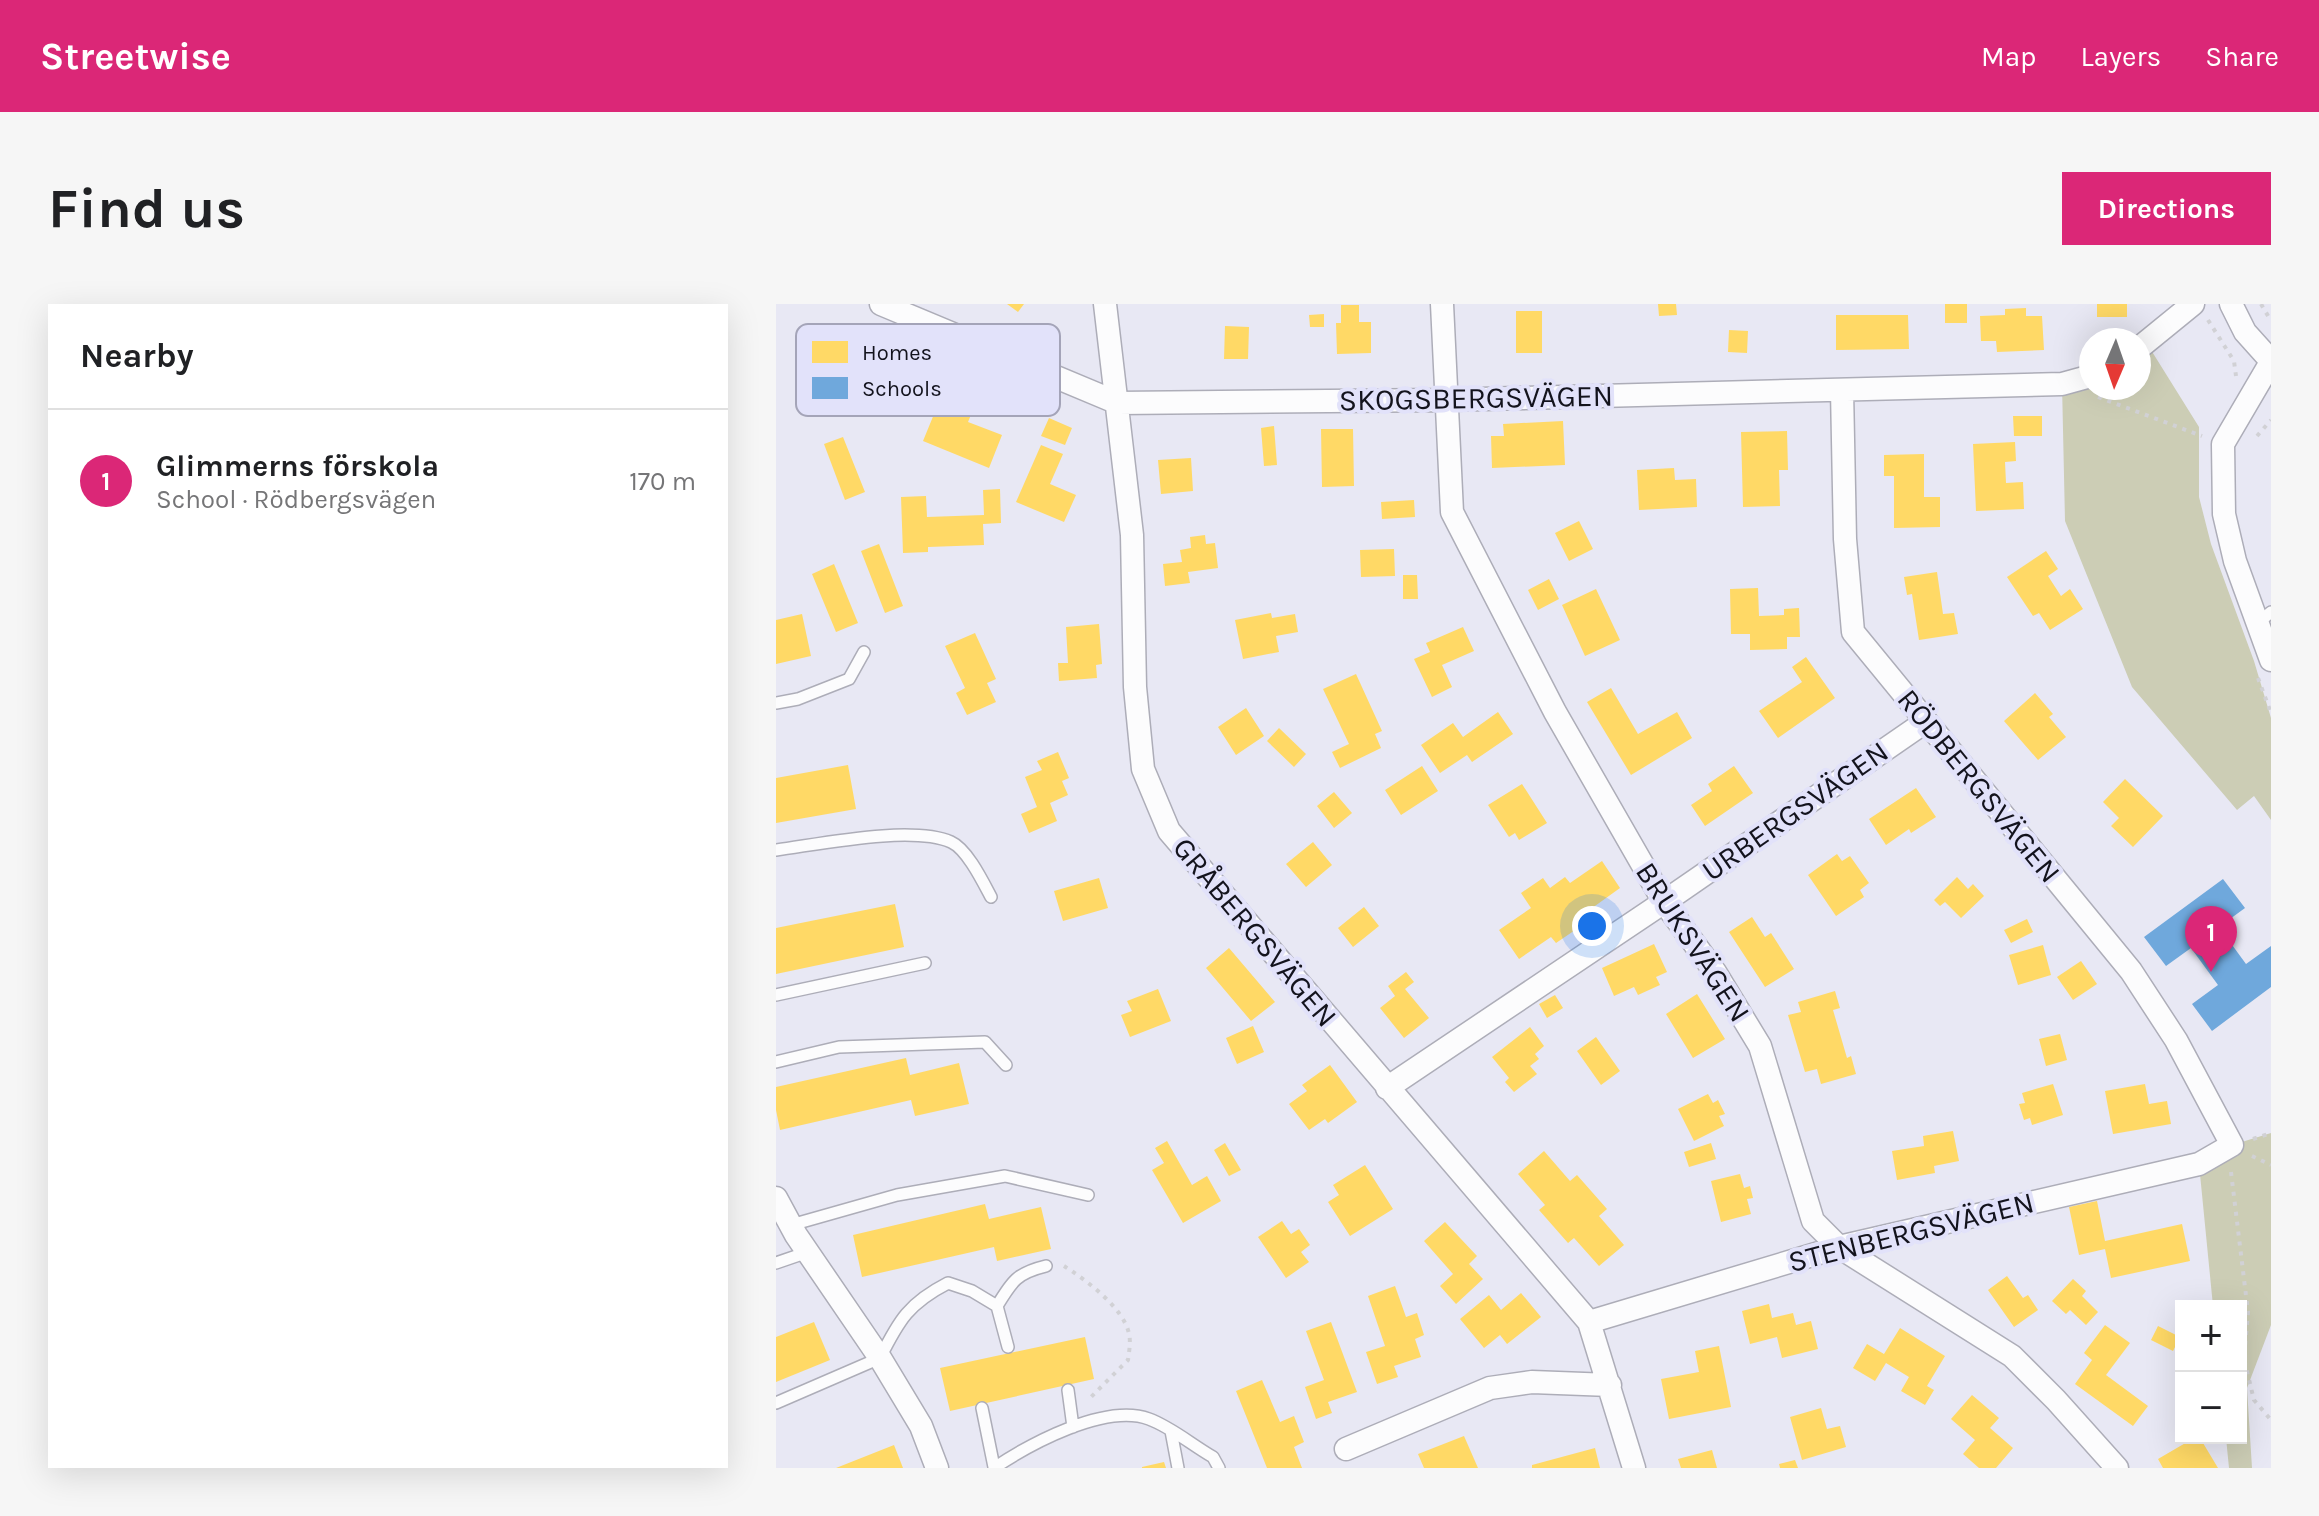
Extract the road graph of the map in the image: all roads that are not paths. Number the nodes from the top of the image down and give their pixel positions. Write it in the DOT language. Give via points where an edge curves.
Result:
graph roads {
  1 [pos="881,304"];
  2 [pos="1105,304"];
  3 [pos="1442,304"];
  4 [pos="2231,304"];
  5 [pos="2198,308"];
  6 [pos="929,324"];
  7 [pos="2151,340"];
  8 [pos="2271,361"];
  9 [pos="1060,379"];
  10 [pos="2079,379"];
  11 [pos="1842,390"];
  12 [pos="1444,400"];
  13 [pos="1118,403"];
  14 [pos="2264,618"];
  15 [pos="864,652"];
  16 [pos="2271,660"];
  17 [pos="776,703"];
  18 [pos="1925,722"];
  19 [pos="776,850"];
  20 [pos="991,897"];
  21 [pos="1664,902"];
  22 [pos="925,963"];
  23 [pos="776,995"];
  24 [pos="776,1062"];
  25 [pos="1006,1065"];
  26 [pos="1387,1088"];
  27 [pos="2232,1145"];
  28 [pos="1088,1195"];
  29 [pos="776,1198"];
  30 [pos="791,1225"];
  31 [pos="1839,1247"];
  32 [pos="808,1252"];
  33 [pos="776,1263"];
  34 [pos="1046,1266"];
  35 [pos="997,1306"];
  36 [pos="1589,1322"];
  37 [pos="1008,1347"];
  38 [pos="880,1358"];
  39 [pos="1610,1385"];
  40 [pos="1068,1390"];
  41 [pos="776,1403"];
  42 [pos="982,1408"];
  43 [pos="1073,1427"];
  44 [pos="1171,1431"];
  45 [pos="1346,1449"];
  46 [pos="937,1468"];
  47 [pos="994,1468"];
  48 [pos="1178,1468"];
  49 [pos="1219,1468"];
  50 [pos="1634,1468"];
  51 [pos="2117,1468"];
  1 -- 6 [label="street, SKOGSBERGSVÄGEN"];
  2 -- 13 [label="street, GRÅBERGSVÄGEN"];
  3 -- 12 [label="street, BRUKSVÄGEN"];
  4 -- 8 [label="street" via="2245,332"];
  5 -- 7 [label="street"];
  8 -- 14 [label="street" via="2223,444 2224,514 2235,561"];
  9 -- 13 [label="street, SKOGSBERGSVÄGEN"];
  10 -- 11 [label="street, SKOGSBERGSVÄGEN"];
  11 -- 12 [label="street, SKOGSBERGSVÄGEN"];
  11 -- 18 [label="street, RÖDBERGSVÄGEN" via="1853,632"];
  12 -- 13 [label="street, SKOGSBERGSVÄGEN"];
  12 -- 21 [label="street, BRUKSVÄGEN" via="1452,512 1555,712"];
  13 -- 26 [label="street, GRÅBERGSVÄGEN" via="1132,535 1135,687 1143,769 1169,831"];
  14 -- 16 [label="street"];
  15 -- 17 [label="lane" via="849,679"];
  18 -- 21 [label="street, URBERGSVÄGEN"];
  18 -- 27 [label="street, RÖDBERGSVÄGEN" via="2131,971 2176,1040"];
  19 -- 20 [label="lane" via="902,834 953,842"];
  21 -- 26 [label="street, URBERGSVÄGEN"];
  21 -- 31 [label="street, BRUKSVÄGEN" via="1760,1046 1813,1221"];
  22 -- 23 [label="lane"];
  24 -- 25 [label="lane" via="839,1047 985,1042"];
  26 -- 36 [label="street, GRÅBERGSVÄGEN"];
  27 -- 31 [label="street, STENBERGSVÄGEN" via="2199,1164"];
  28 -- 30 [label="lane" via="1005,1176 897,1195"];
  29 -- 30 [label="street"];
  30 -- 32 [label="street"];
  31 -- 36 [label="street, STENBERGSVÄGEN"];
  31 -- 51 [label="street, BRUKSVÄGEN" via="2012,1356"];
  32 -- 33 [label="lane"];
  32 -- 38 [label="street"];
  34 -- 35 [label="lane" via="1012,1281"];
  35 -- 37 [label="lane"];
  35 -- 38 [label="lane" via="948,1283 923,1296 897,1324"];
  36 -- 39 [label="street, GRÅBERGSVÄGEN"];
  38 -- 41 [label="lane"];
  38 -- 46 [label="street" via="921,1426"];
  39 -- 45 [label="street" via="1532,1382 1490,1388"];
  39 -- 50 [label="street, GRÅBERGSVÄGEN"];
  40 -- 43 [label="lane"];
  42 -- 47 [label="lane"];
  43 -- 44 [label="lane" via="1105,1415 1147,1418"];
  43 -- 47 [label="lane"];
  44 -- 48 [label="lane"];
  44 -- 49 [label="lane" via="1213,1457"];
}
